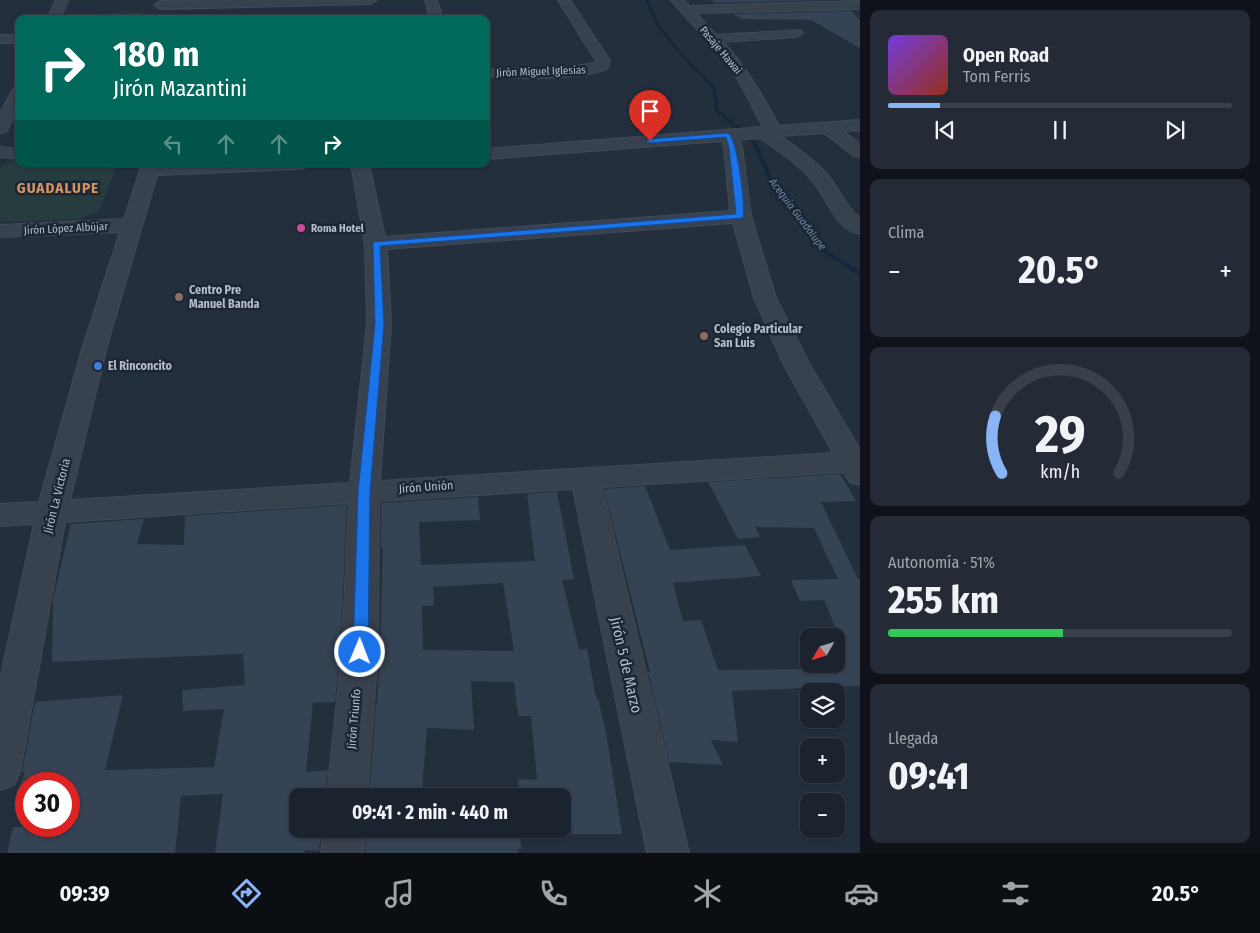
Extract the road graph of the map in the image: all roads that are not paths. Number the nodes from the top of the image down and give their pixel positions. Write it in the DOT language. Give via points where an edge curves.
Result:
graph roads {
  1 [pos="62,0"];
  2 [pos="371,0"];
  3 [pos="431,0"];
  4 [pos="564,0"];
  5 [pos="855,0"];
  6 [pos="287,1"];
  7 [pos="714,4"];
  8 [pos="860,4"];
  9 [pos="160,5"];
  10 [pos="681,5"];
  11 [pos="55,15"];
  12 [pos="436,15"];
  13 [pos="796,33"];
  14 [pos="0,39"];
  15 [pos="15,39"];
  16 [pos="713,39"];
  17 [pos="490,73"];
  18 [pos="15,100"];
  19 [pos="860,125"];
  20 [pos="0,128"];
  21 [pos="834,132"];
  22 [pos="749,133"];
  23 [pos="860,135"];
  24 [pos="0,152"];
  25 [pos="860,152"];
  26 [pos="15,154"];
  27 [pos="490,154"];
  28 [pos="150,167"];
  29 [pos="361,167"];
  30 [pos="740,216"];
  31 [pos="133,225"];
  32 [pos="860,228"];
  33 [pos="0,232"];
  34 [pos="376,244"];
  35 [pos="858,466"];
  36 [pos="584,477"];
  37 [pos="364,492"];
  38 [pos="52,511"];
  39 [pos="0,515"];
  40 [pos="0,772"];
  41 [pos="348,788"];
  42 [pos="343,838"];
  43 [pos="342,853"];
  44 [pos="668,853"];
  1 -- 11 [label="street"];
  2 -- 6 [label="street"];
  3 -- 12 [label="street"];
  4 -- 17 [label="street, Jirón Miguel Iglesias" via="603,61 602,66 578,72"];
  5 -- 8 [label="street"];
  6 -- 9 [label="street"];
  7 -- 8 [label="street"];
  7 -- 10 [label="street"];
  10 -- 16 [label="street, Pasaje Hawai"];
  13 -- 16 [label="street"];
  14 -- 15 [label="street"];
  16 -- 22 [label="street, Pasaje Hawai" via="748,83"];
  18 -- 20 [label="street"];
  19 -- 21 [label="street"];
  21 -- 22 [label="street"];
  21 -- 23 [label="street"];
  21 -- 25 [label="street"];
  22 -- 27 [label="street"];
  22 -- 30 [label="street" via="733,147"];
  22 -- 32 [label="street" via="790,152 822,180 844,216"];
  24 -- 26 [label="street"];
  28 -- 31 [label="street, Jirón La Victoria"];
  29 -- 34 [label="street, Jirón Triunfo"];
  30 -- 34 [label="street"];
  30 -- 35 [label="street" via="765,298 797,365"];
  31 -- 33 [label="street, Jirón López Albújar"];
  31 -- 38 [label="street, Jirón La Victoria" via="95,346"];
  34 -- 37 [label="street, Jirón Triunfo" via="380,324"];
  35 -- 36 [label="street, Jirón Unión"];
  36 -- 37 [label="street, Jirón Unión"];
  36 -- 44 [label="street, Jirón 5 de Marzo"];
  37 -- 38 [label="street, Jirón Unión"];
  37 -- 41 [label="street, Jirón Triunfo" via="360,652"];
  38 -- 39 [label="street, Jirón Unión"];
  38 -- 40 [label="street, Jirón La Victoria"];
  42 -- 43 [label="street"];
}
